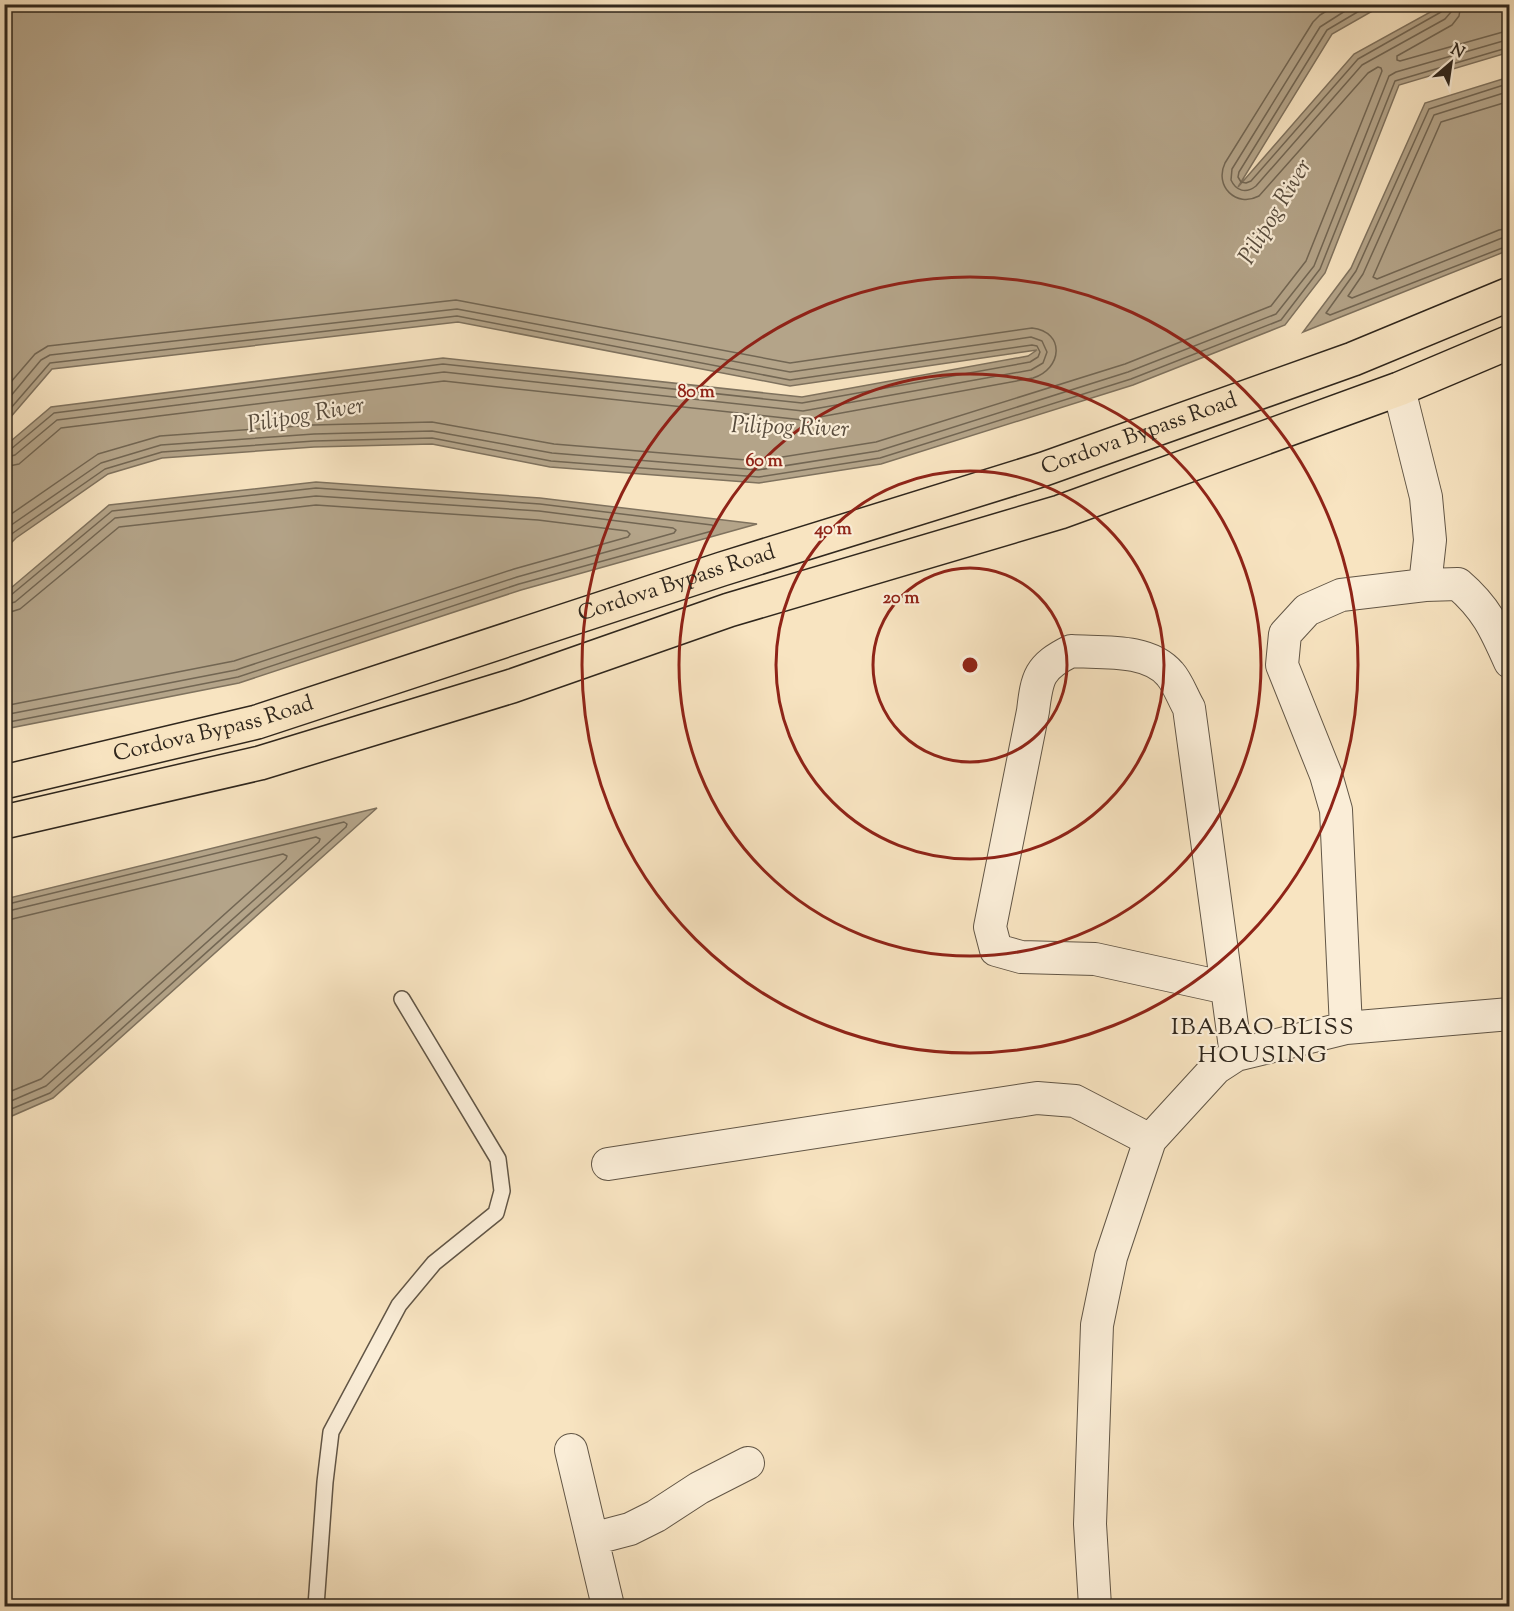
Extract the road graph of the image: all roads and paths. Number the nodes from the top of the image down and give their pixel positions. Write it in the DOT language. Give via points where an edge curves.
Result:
graph roads {
  1 [pos="1509,294"];
  2 [pos="1509,342"];
  3 [pos="1399,389"];
  4 [pos="1044,469"];
  5 [pos="1060,512"];
  6 [pos="1425,585"];
  7 [pos="1509,662"];
  8 [pos="4,782"];
  9 [pos="4,822"];
  10 [pos="1227,988"];
  11 [pos="402,999"];
  12 [pos="1509,1014"];
  13 [pos="1346,1028"];
  14 [pos="1236,1055"];
  15 [pos="1150,1140"];
  16 [pos="608,1164"];
  17 [pos="571,1450"];
  18 [pos="748,1463"];
  19 [pos="592,1539"];
  20 [pos="316,1606"];
  21 [pos="608,1606"];
  22 [pos="1095,1606"];
  1 -- 4 [label="main road, Cordova Bypass Road" via="1353,359"];
  2 -- 3 [label="main road, Cordova Bypass Road"];
  3 -- 5 [label="main road, Cordova Bypass Road"];
  3 -- 6 [label="street" via="1426,497 1430,540"];
  4 -- 5 [label="main road"];
  4 -- 8 [label="main road, Cordova Bypass Road" via="722,569 257,722"];
  5 -- 9 [label="main road, Cordova Bypass Road" via="729,610 512,686 260,763"];
  6 -- 7 [label="street" via="1458,584 1476,600 1495,627"];
  6 -- 13 [label="street" via="1341,595 1307,610 1285,634 1282,665 1336,810"];
  10 -- 10 [label="street" via="1189,708 1171,675 1155,663 1128,654 1071,651 1053,660 1037,680 990,927 996,950 1021,957 1095,958"];
  10 -- 14 [label="street"];
  11 -- 20 [label="lane" via="498,1159 502,1191 496,1213 434,1263 399,1305 331,1432"];
  12 -- 13 [label="street"];
  13 -- 14 [label="street"];
  14 -- 15 [label="street" via="1216,1068"];
  15 -- 16 [label="street" via="1075,1101 1037,1098"];
  15 -- 22 [label="street" via="1111,1257 1097,1325 1090,1524"];
  17 -- 19 [label="street"];
  18 -- 19 [label="street" via="656,1516"];
  19 -- 21 [label="street"];
}
